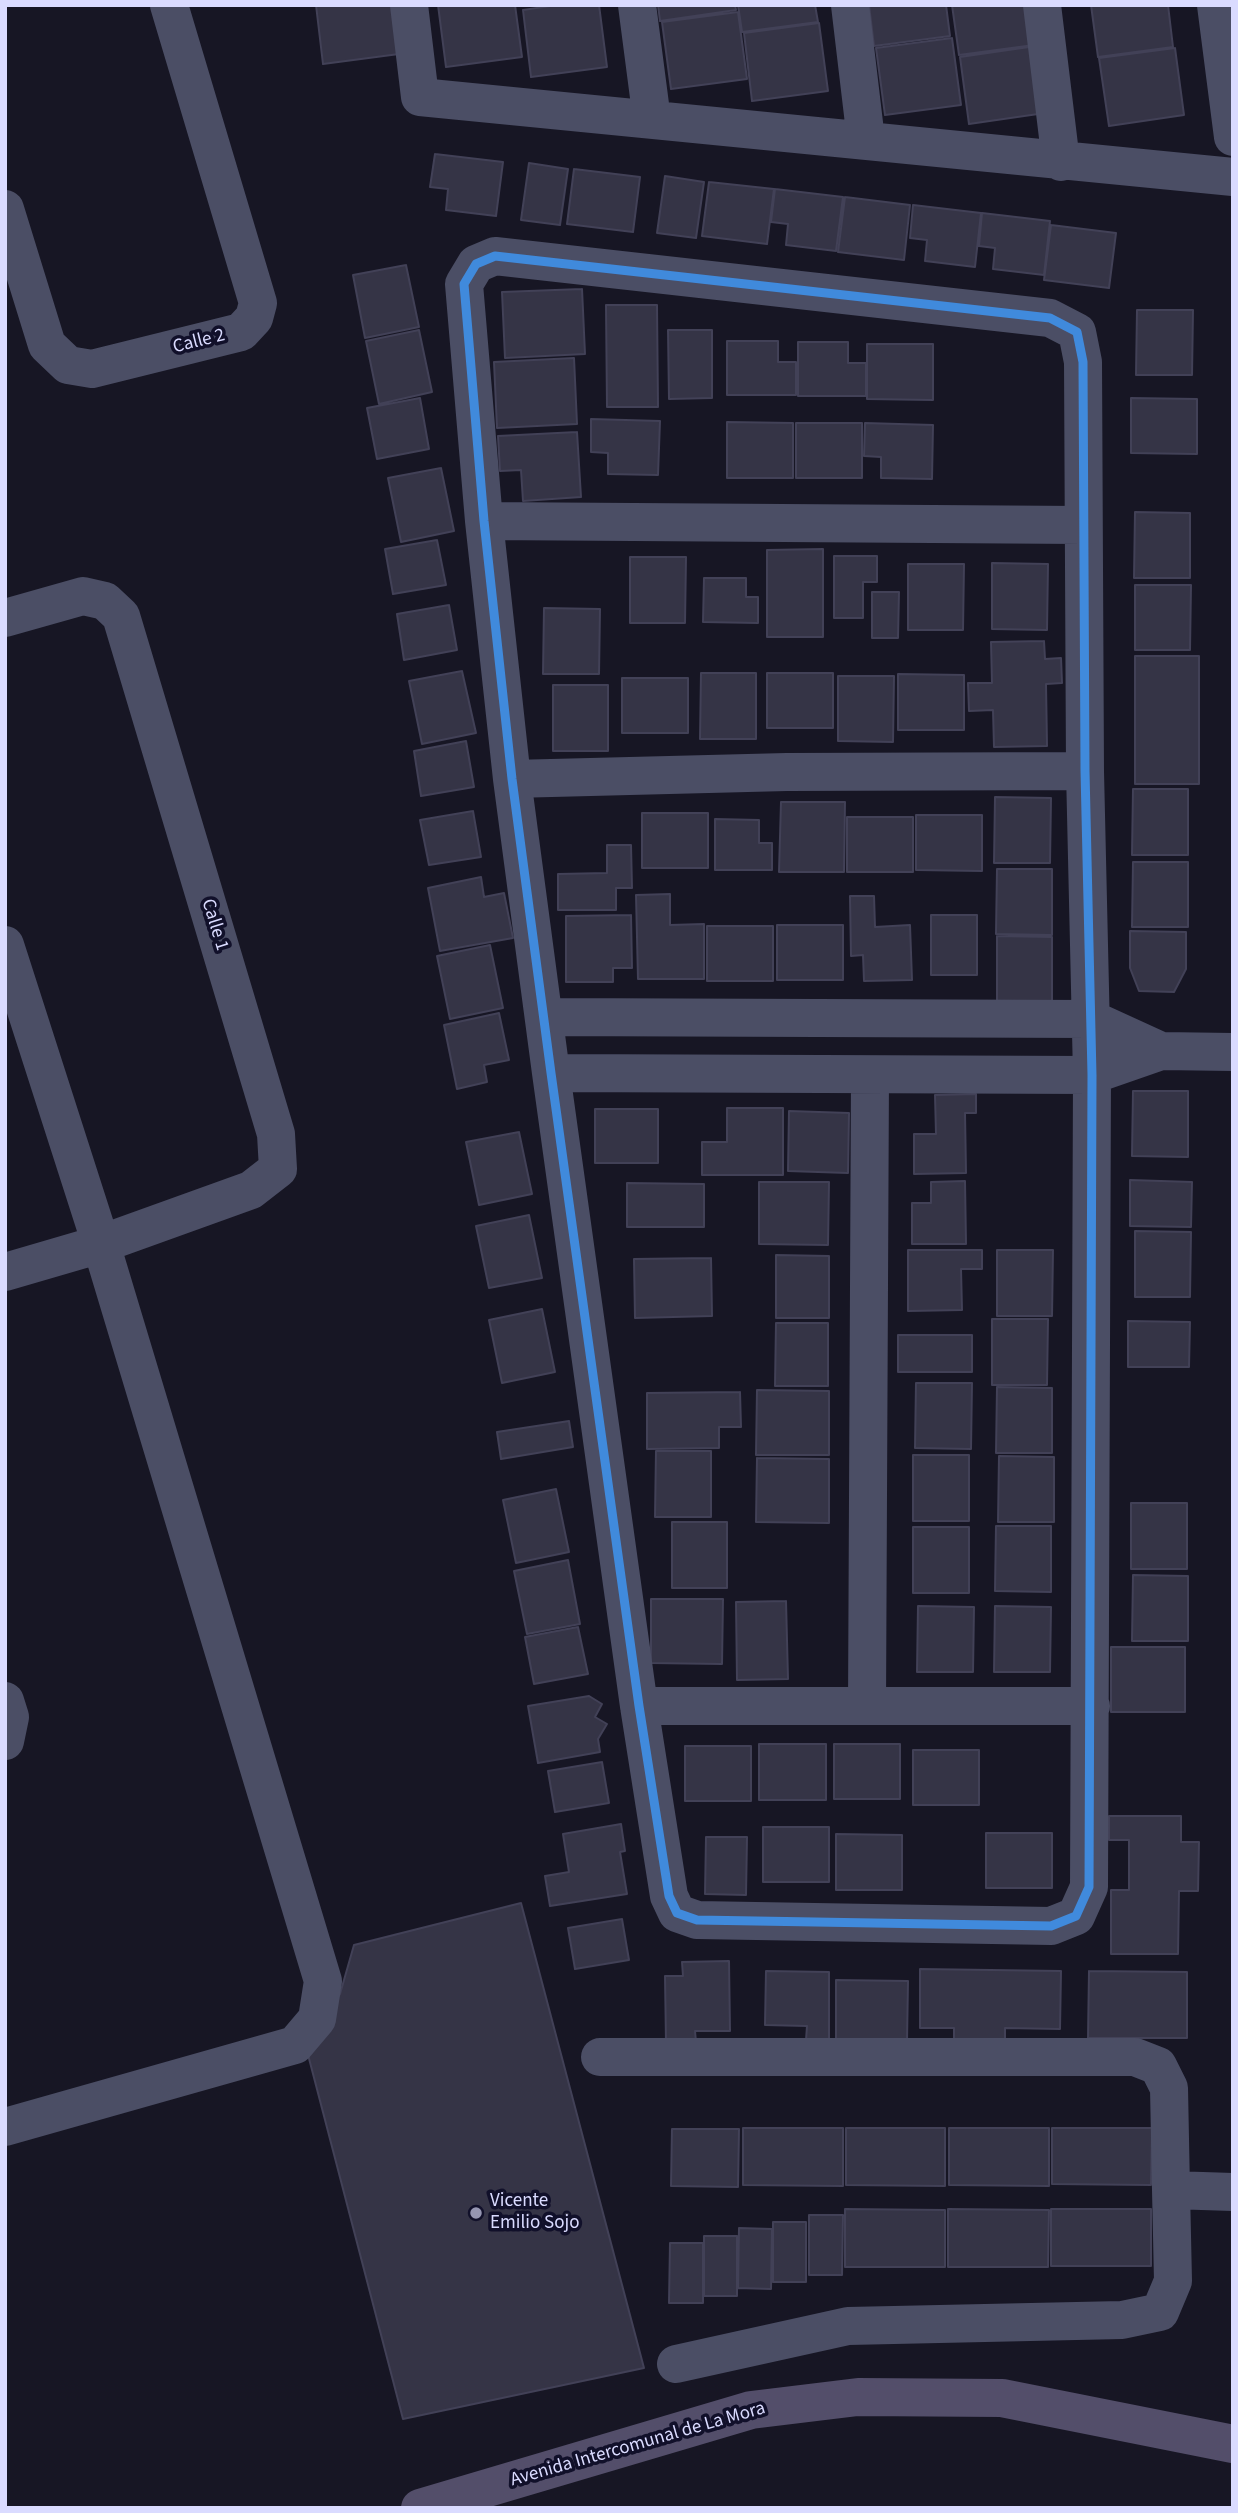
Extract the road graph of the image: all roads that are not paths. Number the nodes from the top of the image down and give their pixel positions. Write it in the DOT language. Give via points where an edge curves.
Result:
graph roads {
  1 [pos="169,5"];
  2 [pos="409,5"];
  3 [pos="637,5"];
  4 [pos="850,5"];
  5 [pos="1042,5"];
  6 [pos="1216,5"];
  7 [pos="652,120"];
  8 [pos="1233,137"];
  9 [pos="866,140"];
  10 [pos="1061,162"];
  11 [pos="1233,177"];
  12 [pos="5,209"];
  13 [pos="484,521"];
  14 [pos="1082,524"];
  15 [pos="5,618"];
  16 [pos="1085,771"];
  17 [pos="512,779"];
  18 [pos="5,945"];
  19 [pos="544,1017"];
  20 [pos="1091,1019"];
  21 [pos="1161,1051"];
  22 [pos="1233,1052"];
  23 [pos="551,1073"];
  24 [pos="870,1075"];
  25 [pos="1092,1075"];
  26 [pos="101,1244"];
  27 [pos="5,1272"];
  28 [pos="5,1701"];
  29 [pos="639,1706"];
  30 [pos="867,1706"];
  31 [pos="1091,1706"];
  32 [pos="5,1741"];
  33 [pos="600,2057"];
  34 [pos="5,2127"];
  35 [pos="1171,2190"];
  36 [pos="1233,2192"];
  37 [pos="676,2364"];
  38 [pos="1233,2444"];
  39 [pos="420,2508"];
  1 -- 12 [label="street, Calle 2" via="258,303 254,318 241,332 92,369 68,365 47,345"];
  2 -- 7 [label="street" via="421,97"];
  3 -- 7 [label="street"];
  4 -- 9 [label="street"];
  5 -- 10 [label="street"];
  6 -- 8 [label="street"];
  7 -- 9 [label="street"];
  9 -- 10 [label="street"];
  10 -- 11 [label="street"];
  13 -- 14 [label="street"];
  13 -- 14 [label="street" via="464,284 476,264 495,256 1050,318 1077,332 1083,362"];
  13 -- 17 [label="street"];
  14 -- 16 [label="street"];
  15 -- 26 [label="street, Calle 1" via="83,596 105,601 121,616 276,1134 278,1169 251,1190"];
  16 -- 17 [label="street"];
  16 -- 20 [label="street"];
  17 -- 19 [label="street"];
  18 -- 26 [label="street"];
  19 -- 20 [label="street"];
  19 -- 23 [label="street"];
  20 -- 21 [label="street"];
  20 -- 25 [label="street"];
  21 -- 22 [label="street"];
  21 -- 25 [label="street"];
  23 -- 24 [label="street"];
  23 -- 29 [label="street"];
  24 -- 25 [label="street"];
  24 -- 30 [label="street"];
  25 -- 31 [label="street"];
  26 -- 27 [label="street"];
  26 -- 34 [label="street" via="323,1981 317,2019 295,2045"];
  28 -- 32 [label="street" via="10,1717"];
  29 -- 30 [label="street"];
  29 -- 31 [label="street" via="668,1895 677,1913 697,1920 1051,1926 1076,1916 1089,1887"];
  30 -- 31 [label="street"];
  33 -- 35 [label="street" via="1135,2057 1158,2066 1169,2088"];
  35 -- 36 [label="street"];
  35 -- 37 [label="street" via="1173,2281 1160,2312 1122,2320 848,2326"];
  38 -- 39 [label="main road, Avenida Intercomunal de La Mora" via="1002,2398 858,2397 751,2410"];
}
